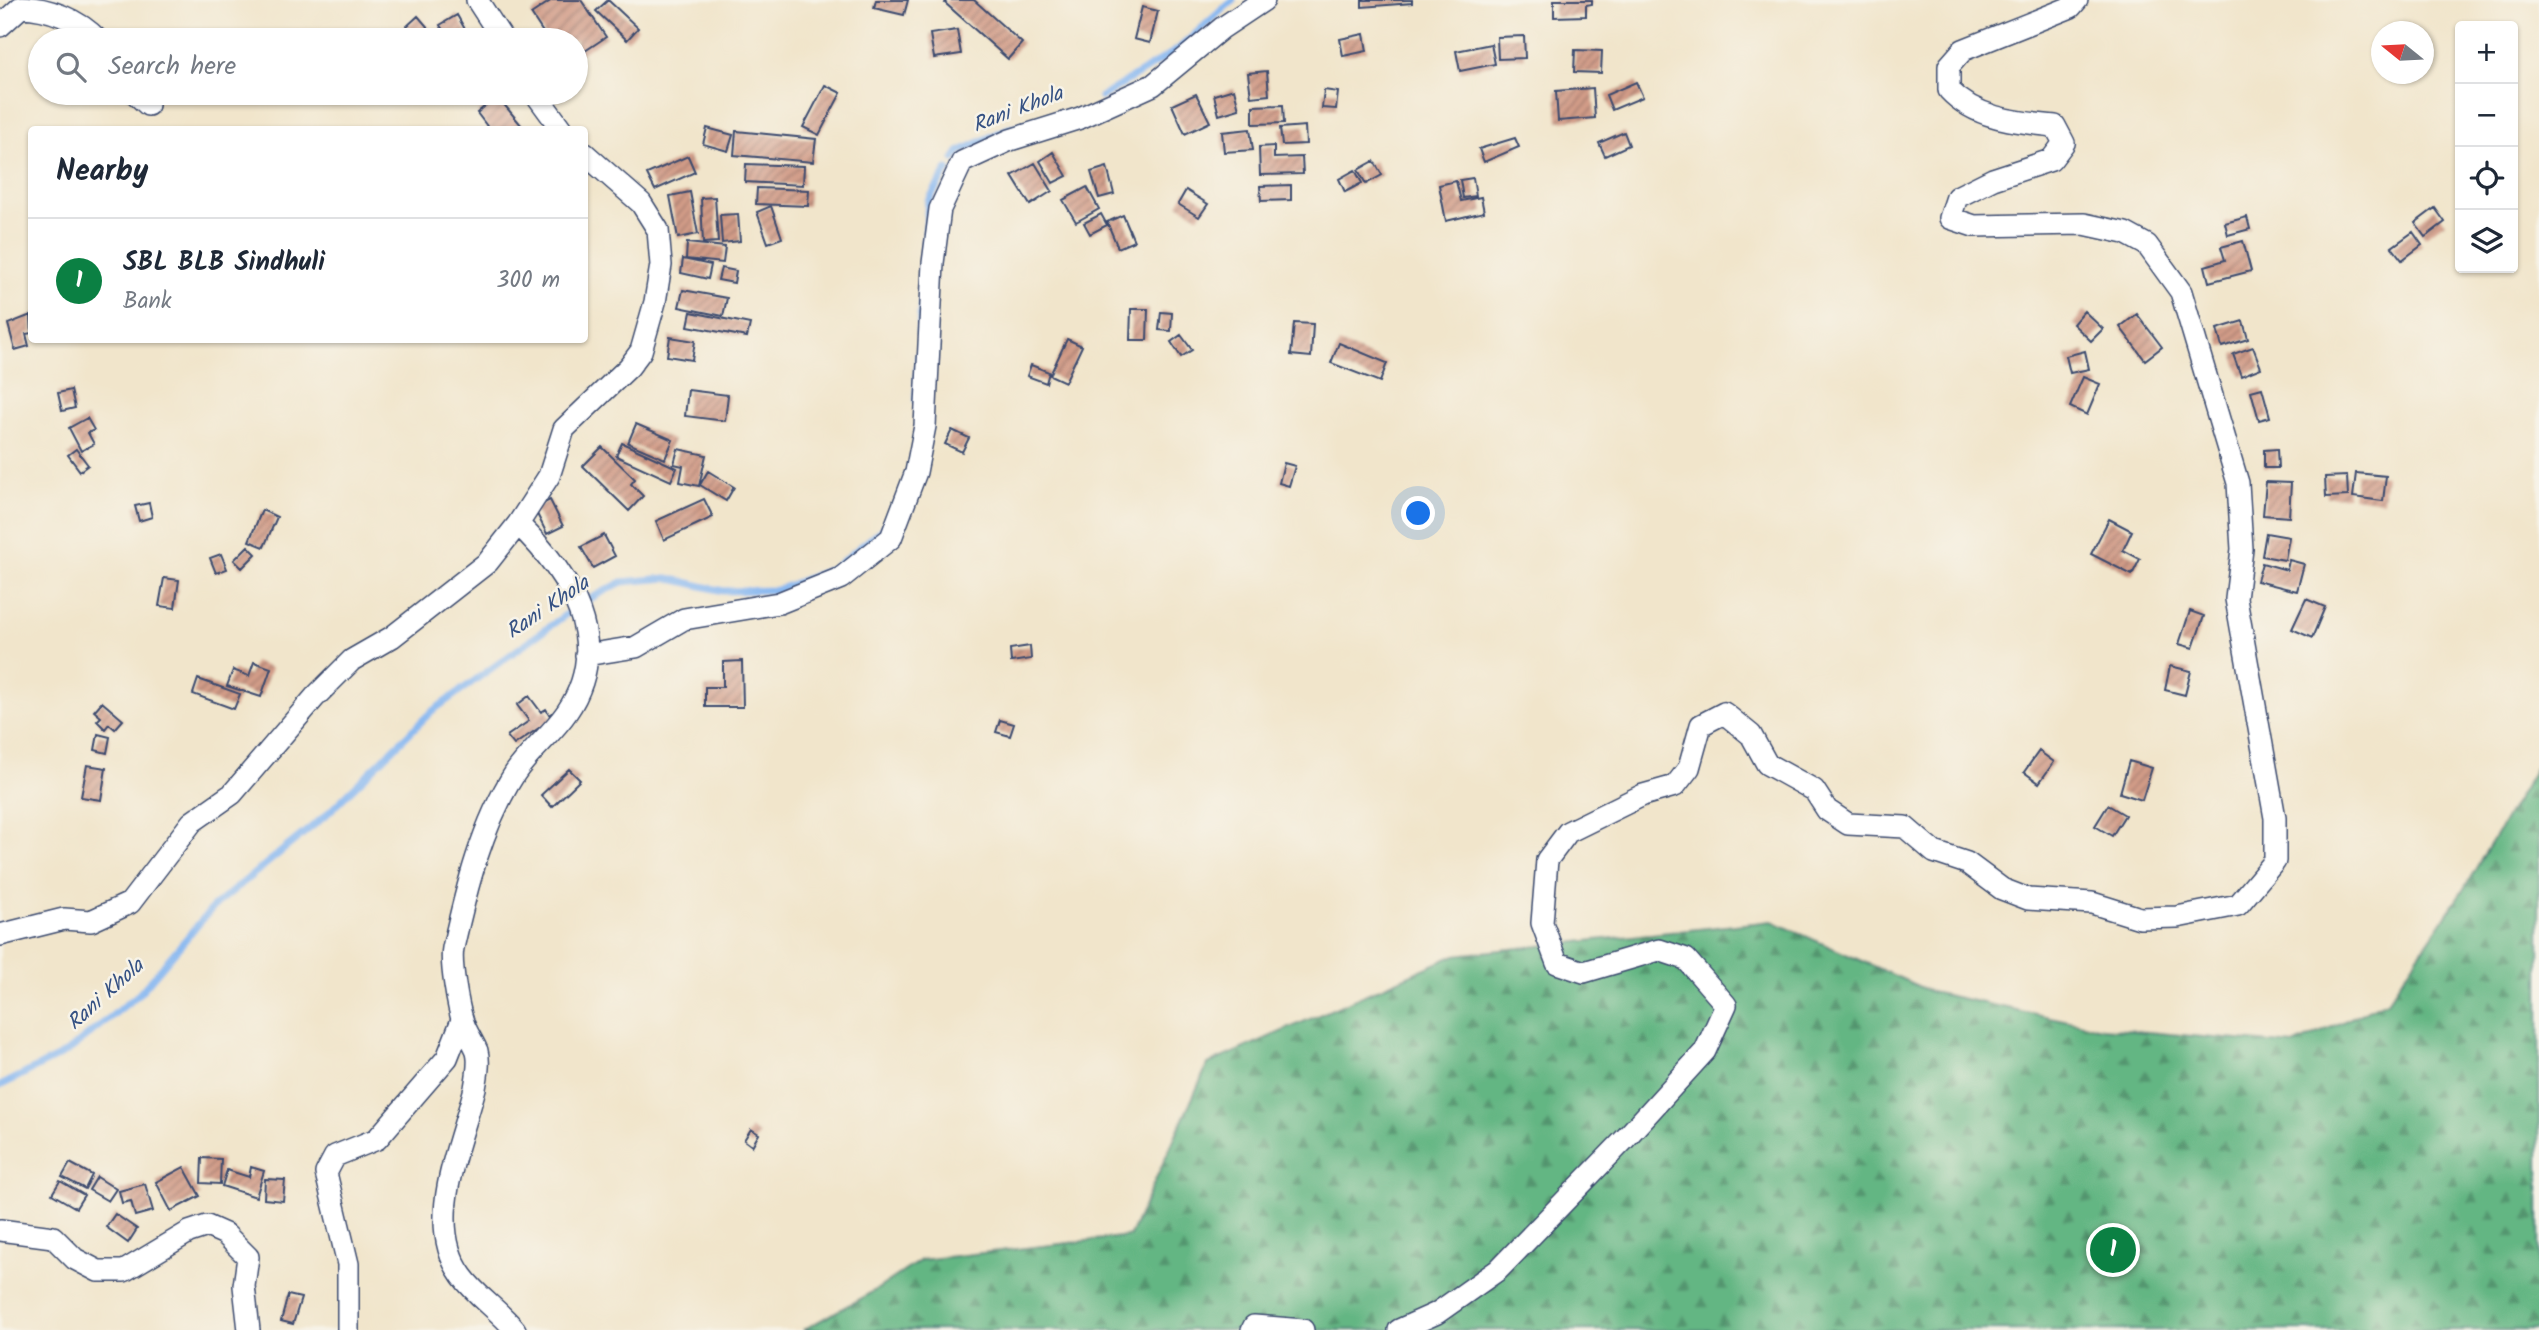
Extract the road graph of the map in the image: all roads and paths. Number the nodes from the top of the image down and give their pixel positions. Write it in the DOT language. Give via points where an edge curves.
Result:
graph roads {
  1 [pos="477,0"];
  2 [pos="1264,0"];
  3 [pos="2077,0"];
  4 [pos="0,26"];
  5 [pos="83,28"];
  6 [pos="495,28"];
  7 [pos="544,105"];
  8 [pos="559,126"];
  9 [pos="588,157"];
  10 [pos="518,524"];
  11 [pos="586,655"];
  12 [pos="0,935"];
  13 [pos="462,1020"];
  14 [pos="0,1230"];
  15 [pos="249,1330"];
  16 [pos="348,1330"];
  17 [pos="515,1330"];
  18 [pos="1252,1330"];
  19 [pos="1303,1330"];
  20 [pos="1399,1330"];
  1 -- 6 [label="street"];
  2 -- 11 [label="street" via="1153,85 962,162 940,209 925,426 916,472 891,538 841,578 779,603 684,619 636,647"];
  3 -- 20 [label="street" via="2071,7 1964,50 1949,66 1949,90 1963,105 2011,121 2055,126 2064,143 2051,160 1958,197 1951,218 1974,226 2084,224 2125,233 2147,245 2181,292 2238,483 2242,549 2236,599 2275,818 2275,861 2238,905 2177,916 2140,918 2092,903 2028,899 2002,889 1968,863 1934,852 1905,827 1848,824 1826,810 1814,790 1767,764 1751,735 1724,713 1701,725 1689,768 1675,786 1643,795 1568,832 1547,860 1542,923 1557,963 1584,972 1658,950 1686,959 1726,1004 1704,1051 1498,1270 1437,1313"];
  4 -- 5 [label="street" via="21,7 46,8"];
  7 -- 8 [label="street"];
  9 -- 10 [label="street" via="640,204 658,230 661,265 655,302 641,351 564,429 549,476"];
  10 -- 11 [label="street" via="572,588 584,622"];
  10 -- 12 [label="street" via="488,562 391,637 352,660 232,794 192,822 130,903 91,921 64,919"];
  11 -- 13 [label="street" via="568,711 515,773 469,879 452,953"];
  13 -- 16 [label="street" via="447,1058 416,1098 377,1139 335,1156 326,1173 348,1264"];
  13 -- 17 [label="street" via="477,1052 477,1070 443,1207 447,1243 459,1273"];
  14 -- 15 [label="street" via="53,1237 75,1259 99,1271 124,1272 207,1226 225,1234 248,1257 244,1286"];
  18 -- 19 [label="street" via="1254,1326"];
}
